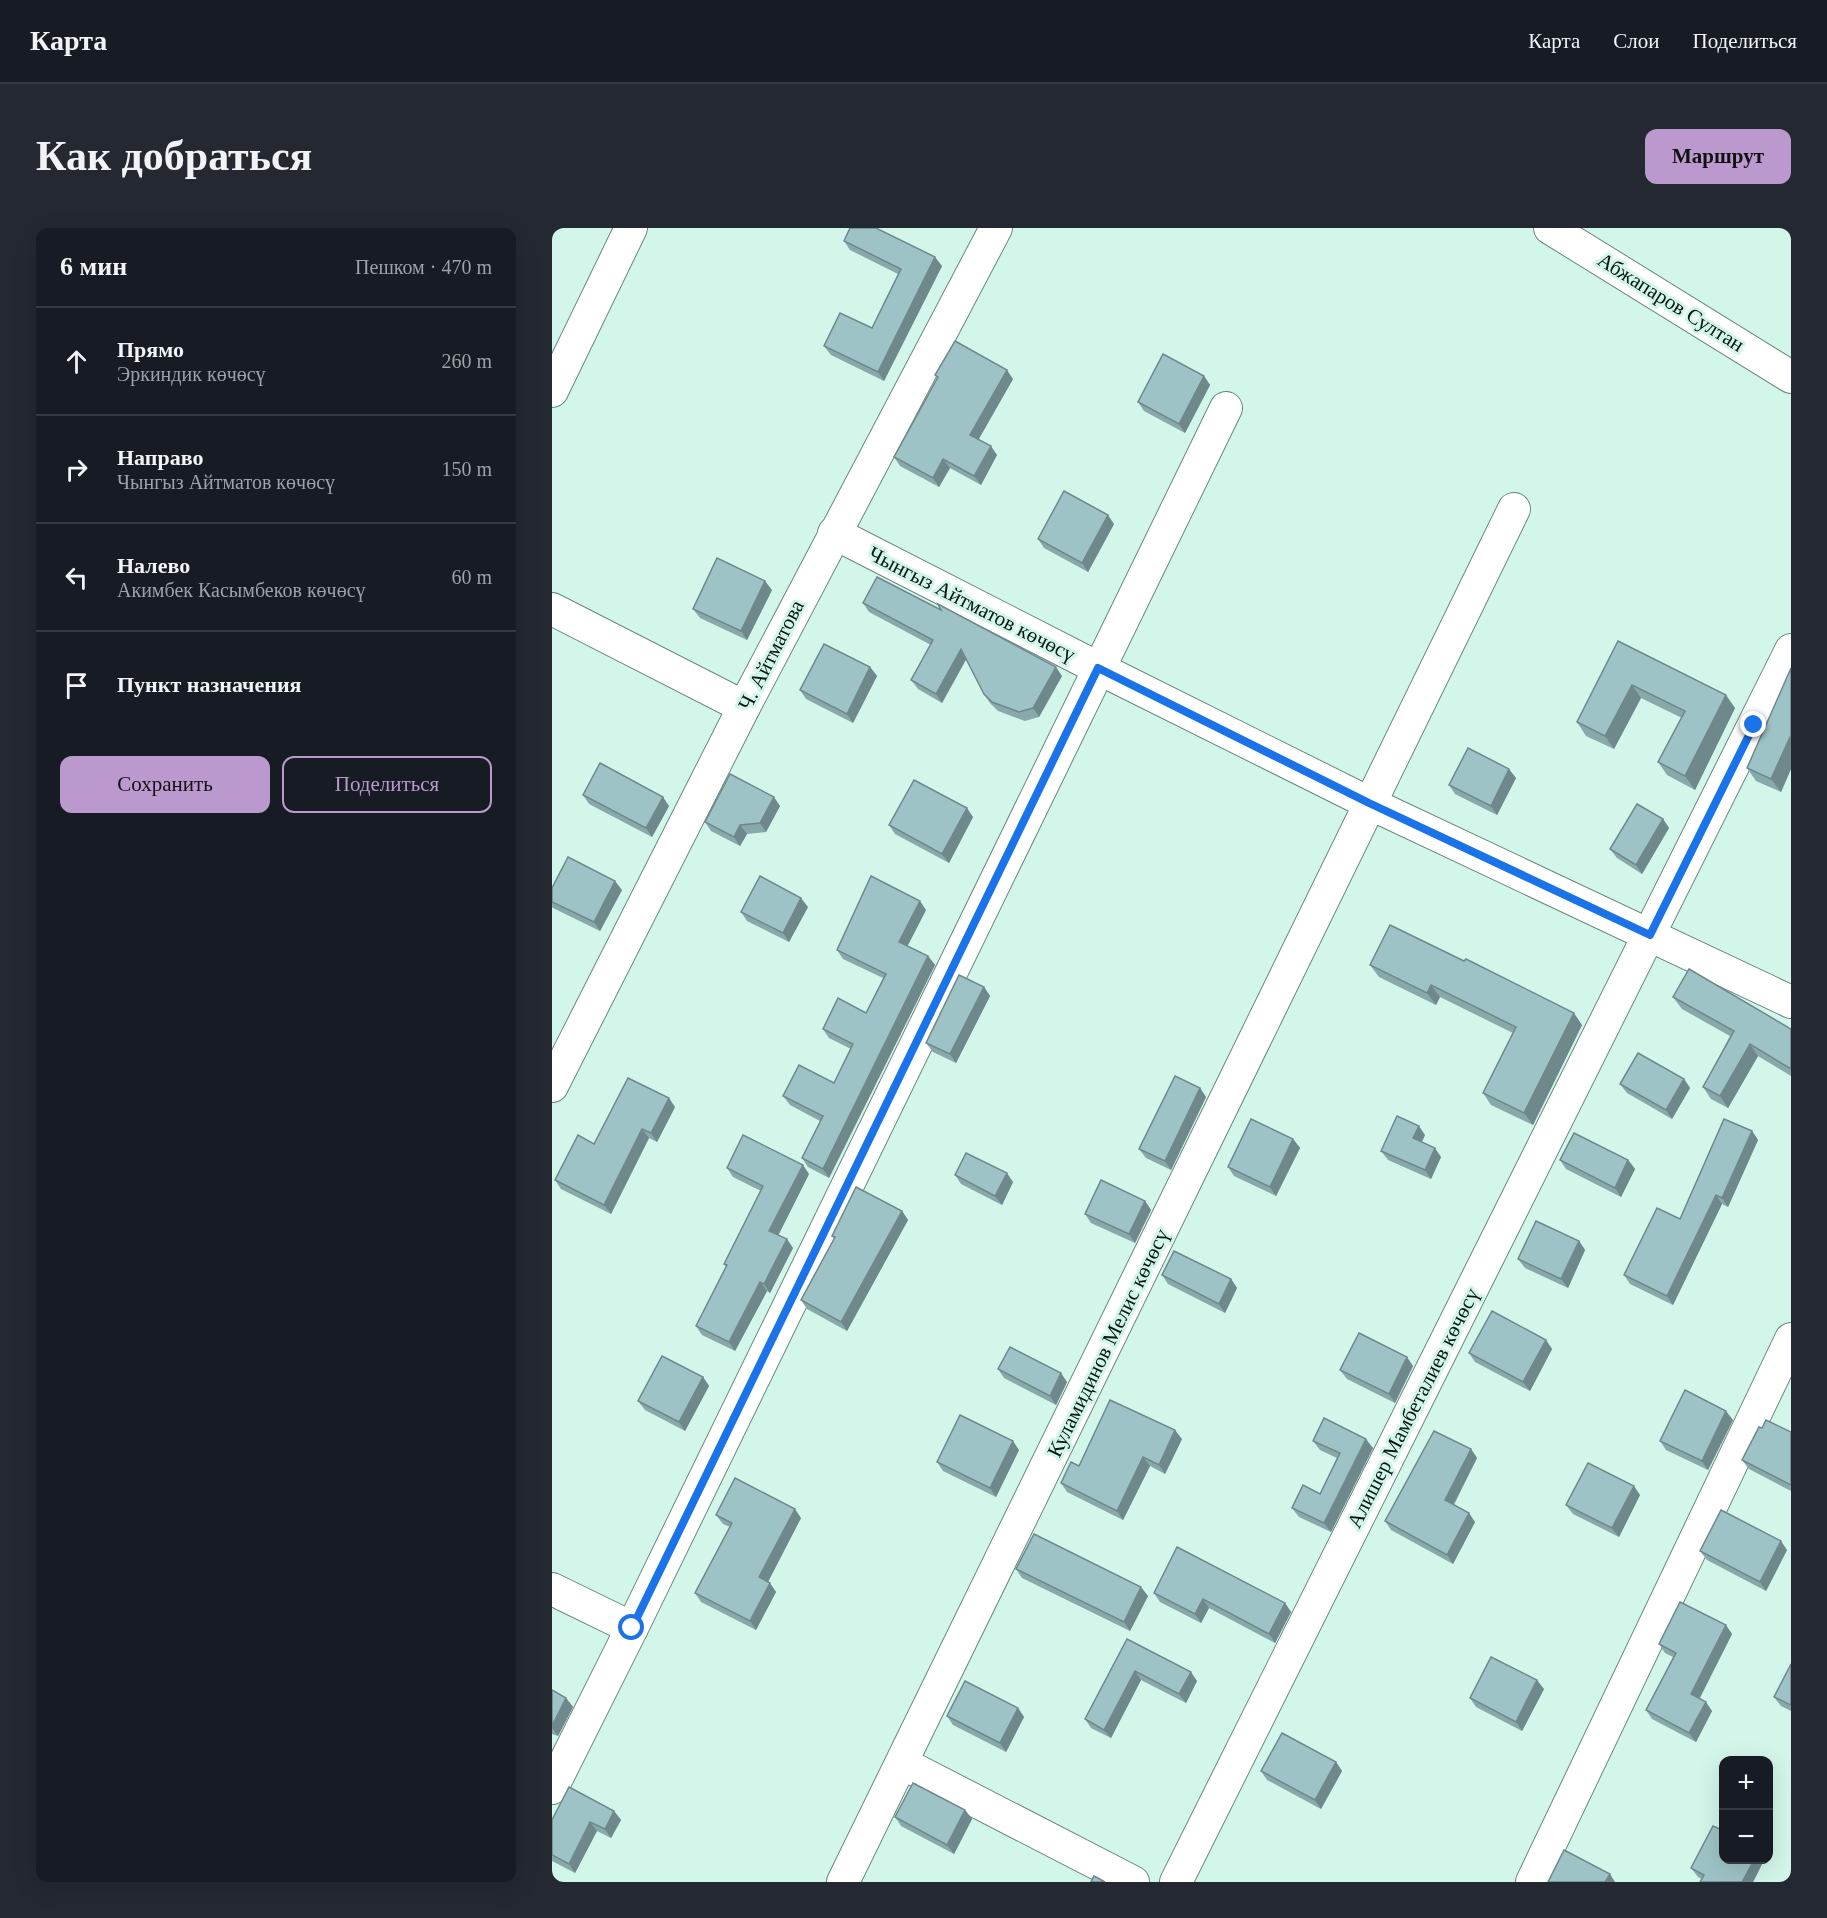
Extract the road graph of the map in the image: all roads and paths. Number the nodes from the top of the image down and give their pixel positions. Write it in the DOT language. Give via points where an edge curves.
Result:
graph roads {
  1 [pos="631,228"];
  2 [pos="996,228"];
  3 [pos="1550,228"];
  4 [pos="1791,377"];
  5 [pos="552,391"];
  6 [pos="1226,408"];
  7 [pos="1514,509"];
  8 [pos="834,533"];
  9 [pos="552,609"];
  10 [pos="1791,650"];
  11 [pos="1098,668"];
  12 [pos="744,707"];
  13 [pos="1369,803"];
  14 [pos="1650,935"];
  15 [pos="1791,1002"];
  16 [pos="552,1086"];
  17 [pos="1791,1339"];
  18 [pos="552,1589"];
  19 [pos="632,1628"];
  20 [pos="902,1763"];
  21 [pos="552,1788"];
  22 [pos="843,1882"];
  23 [pos="1133,1882"];
  24 [pos="1176,1882"];
  25 [pos="1532,1882"];
  1 -- 5 [label="street"];
  2 -- 8 [label="street, Ч. Айтматова"];
  3 -- 4 [label="street, Абжапаров Султан"];
  6 -- 11 [label="street"];
  7 -- 13 [label="street, Куламидинов Мелис көчөсү"];
  8 -- 11 [label="street, Чынгыз Айтматов көчөсү"];
  8 -- 12 [label="street, Ч. Айтматова"];
  9 -- 12 [label="street"];
  10 -- 14 [label="street, Алишер Мамбеталиев көчөсү"];
  11 -- 13 [label="street, Чынгыз Айтматов көчөсү"];
  11 -- 19 [label="street"];
  12 -- 16 [label="street, Ч. Айтматова"];
  13 -- 14 [label="street, Чынгыз Айтматов көчөсү"];
  13 -- 20 [label="street, Куламидинов Мелис көчөсү"];
  14 -- 15 [label="street, Чынгыз Айтматов көчөсү"];
  14 -- 24 [label="street, Алишер Мамбеталиев көчөсү"];
  17 -- 25 [label="street"];
  18 -- 19 [label="street"];
  19 -- 21 [label="street"];
  20 -- 22 [label="street, Куламидинов Мелис көчөсү"];
  20 -- 23 [label="street"];
}
